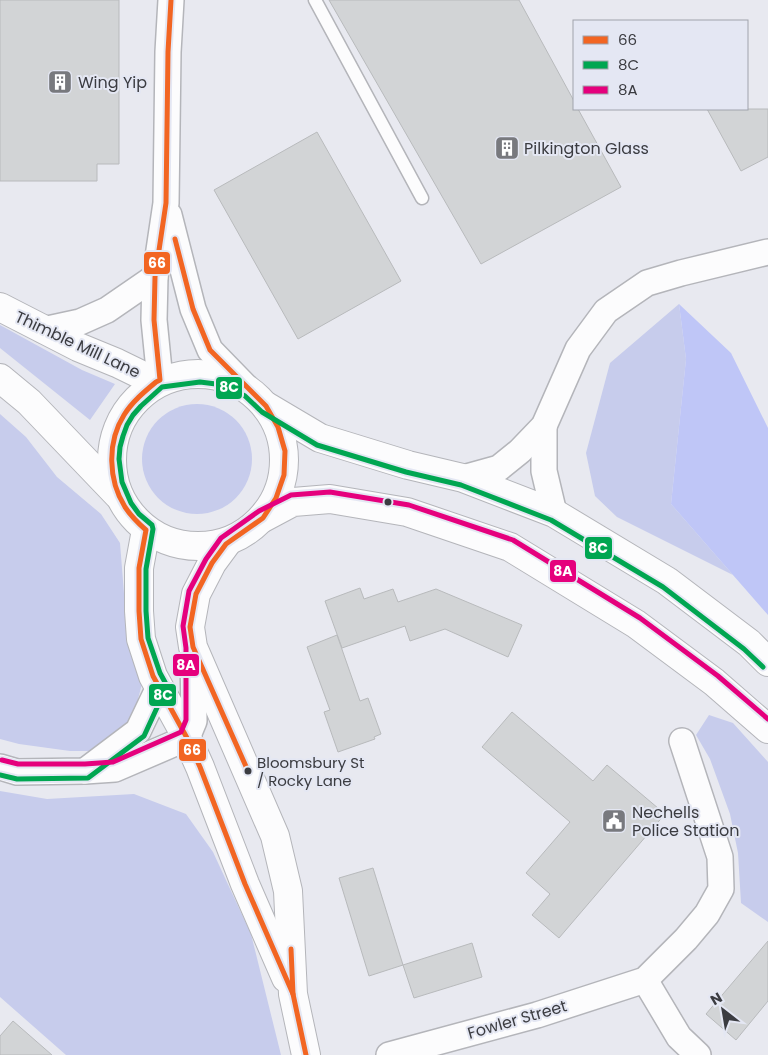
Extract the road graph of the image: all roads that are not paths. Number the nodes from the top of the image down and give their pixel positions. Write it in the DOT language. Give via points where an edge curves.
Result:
graph roads {
  1 [pos="171,0"];
  2 [pos="315,0"];
  3 [pos="422,198"];
  4 [pos="166,203"];
  5 [pos="768,252"];
  6 [pos="155,278"];
  7 [pos="0,307"];
  8 [pos="43,330"];
  9 [pos="0,378"];
  10 [pos="158,381"];
  11 [pos="258,398"];
  12 [pos="544,426"];
  13 [pos="463,478"];
  14 [pos="118,495"];
  15 [pos="554,513"];
  16 [pos="262,518"];
  17 [pos="146,530"];
  18 [pos="226,544"];
  19 [pos="193,647"];
  20 [pos="768,662"];
  21 [pos="159,687"];
  22 [pos="768,729"];
  23 [pos="187,738"];
  24 [pos="682,740"];
  25 [pos="0,767"];
  26 [pos="86,771"];
  27 [pos="645,980"];
  28 [pos="293,994"];
  29 [pos="306,1055"];
  30 [pos="389,1055"];
  31 [pos="698,1055"];
  1 -- 4 [label="street"];
  2 -- 3 [label="lane"];
  4 -- 6 [label="street"];
  4 -- 11 [label="street" via="193,309 210,350"];
  5 -- 12 [label="street" via="647,283 606,311 578,349"];
  6 -- 8 [label="street" via="107,310 80,322"];
  6 -- 10 [label="street"];
  7 -- 8 [label="main road, Thimble Mill Lane"];
  8 -- 10 [label="main road, Thimble Mill Lane"];
  9 -- 14 [label="main road" via="29,402"];
  10 -- 11 [label="main road" via="200,374 226,378"];
  10 -- 14 [label="main road" via="134,402 120,422 112,446 112,471"];
  11 -- 13 [label="main road" via="320,438"];
  11 -- 16 [label="main road" via="278,427 285,451 284,475 276,498"];
  12 -- 13 [label="street" via="499,468"];
  12 -- 15 [label="street" via="544,471"];
  13 -- 15 [label="main road"];
  14 -- 17 [label="main road" via="132,517"];
  15 -- 20 [label="main road" via="667,581 749,643"];
  16 -- 18 [label="main road"];
  16 -- 22 [label="main road" via="293,502 330,499 407,512 510,547 636,624 714,682"];
  17 -- 18 [label="main road" via="176,544 211,547"];
  17 -- 21 [label="main road" via="139,568 139,611 142,639"];
  18 -- 19 [label="main road" via="196,594 190,627"];
  19 -- 23 [label="street" via="194,720"];
  19 -- 28 [label="main road" via="274,836 288,891"];
  21 -- 23 [label="main road"];
  21 -- 26 [label="street" via="138,731"];
  23 -- 26 [label="street" via="115,769"];
  23 -- 28 [label="main road"];
  24 -- 27 [label="street, Fowler Street" via="720,857 721,889 707,914"];
  25 -- 26 [label="street" via="17,772"];
  27 -- 30 [label="street, Fowler Street" via="537,1015"];
  27 -- 31 [label="street" via="679,1037"];
  28 -- 29 [label="main road"];
}
